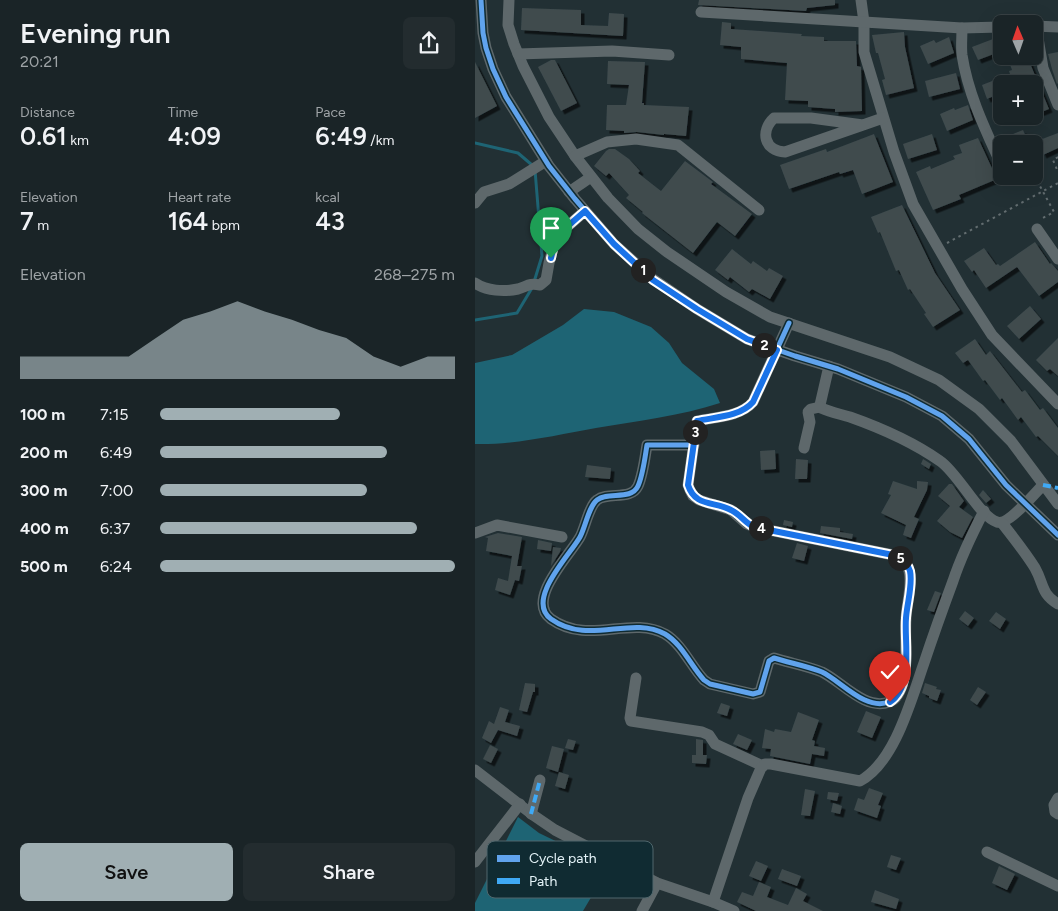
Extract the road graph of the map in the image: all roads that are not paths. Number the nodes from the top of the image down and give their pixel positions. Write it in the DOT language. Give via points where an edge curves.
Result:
graph roads {
  1 [pos="481,0"];
  2 [pos="509,0"];
  3 [pos="874,0"];
  4 [pos="862,3"];
  5 [pos="701,12"];
  6 [pos="864,22"];
  7 [pos="1043,26"];
  8 [pos="993,27"];
  9 [pos="1058,27"];
  10 [pos="962,28"];
  11 [pos="519,54"];
  12 [pos="669,55"];
  13 [pos="1042,65"];
  14 [pos="1058,105"];
  15 [pos="883,118"];
  16 [pos="863,125"];
  17 [pos="993,146"];
  18 [pos="575,156"];
  19 [pos="541,164"];
  20 [pos="591,177"];
  21 [pos="569,192"];
  22 [pos="475,203"];
  23 [pos="759,210"];
  24 [pos="585,211"];
  25 [pos="1037,229"];
  26 [pos="1058,258"];
  27 [pos="475,283"];
  28 [pos="789,324"];
  29 [pos="777,350"];
  30 [pos="829,366"];
  31 [pos="1058,404"];
  32 [pos="820,407"];
  33 [pos="694,445"];
  34 [pos="804,448"];
  35 [pos="1043,485"];
  36 [pos="1058,488"];
  37 [pos="1058,504"];
  38 [pos="983,512"];
  39 [pos="1013,514"];
  40 [pos="475,533"];
  41 [pos="1058,536"];
  42 [pos="562,537"];
  43 [pos="1058,604"];
  44 [pos="636,678"];
  45 [pos="763,766"];
  46 [pos="475,770"];
  47 [pos="540,780"];
  48 [pos="1058,798"];
  49 [pos="520,804"];
  50 [pos="531,814"];
  51 [pos="1058,814"];
  52 [pos="491,841"];
  53 [pos="576,841"];
  54 [pos="487,847"];
  55 [pos="987,852"];
  56 [pos="475,862"];
  57 [pos="653,881"];
  58 [pos="657,883"];
  59 [pos="1058,886"];
  60 [pos="653,890"];
  61 [pos="649,898"];
  62 [pos="713,902"];
  63 [pos="642,911"];
  64 [pos="734,911"];
  1 -- 19 [label="street" via="483,33 493,69"];
  2 -- 11 [label="street" via="509,25"];
  3 -- 4 [label="street"];
  4 -- 6 [label="street"];
  5 -- 6 [label="street"];
  6 -- 10 [label="street"];
  6 -- 15 [label="street" via="864,52"];
  7 -- 9 [label="street"];
  8 -- 10 [label="street"];
  10 -- 17 [label="street" via="962,53 968,81"];
  11 -- 12 [label="street" via="612,51"];
  11 -- 18 [label="street" via="549,117"];
  13 -- 14 [label="street"];
  15 -- 16 [label="street"];
  15 -- 31 [label="street" via="913,204 962,289 992,335"];
  16 -- 16 [label="street" via="785,152 774,149 766,137 767,125 775,118 811,118"];
  18 -- 20 [label="street"];
  18 -- 23 [label="street" via="607,142 636,139 678,145"];
  19 -- 21 [label="street"];
  19 -- 22 [label="street" via="509,184 485,192"];
  20 -- 21 [label="street"];
  20 -- 28 [label="street" via="638,229 667,252 726,292"];
  21 -- 24 [label="street"];
  24 -- 27 [label="street" via="555,241 546,280 505,290 491,290"];
  24 -- 29 [label="street" via="614,244 653,280 747,339"];
  25 -- 26 [label="street"];
  28 -- 29 [label="street"];
  28 -- 35 [label="street" via="890,357 939,380 979,408 1011,441"];
  29 -- 30 [label="street"];
  29 -- 33 [label="street" via="748,408 697,421"];
  30 -- 32 [label="street"];
  30 -- 39 [label="street" via="906,397 942,416 969,440 1006,485"];
  32 -- 34 [label="street" via="811,408 808,412"];
  32 -- 38 [label="street" via="893,434 941,461"];
  33 -- 33 [label="street" via="688,485 699,500 731,510 754,527 898,556 906,561 910,577 905,673 900,692 890,702 867,701 824,673 774,658 769,661 760,692 753,694 710,684 665,634 639,628 584,631 555,622 544,612 547,585 579,538 595,502 602,497 631,493 638,487 647,445"];
  35 -- 36 [label="street"];
  35 -- 37 [label="street"];
  35 -- 39 [label="street"];
  38 -- 39 [label="street" via="996,522"];
  38 -- 45 [label="street" via="952,582 896,738 877,768 860,781 771,764"];
  39 -- 41 [label="street"];
  39 -- 43 [label="street" via="1045,593"];
  40 -- 42 [label="street" via="497,525"];
  44 -- 45 [label="street" via="631,721 702,732 709,735 715,744"];
  45 -- 62 [label="street" via="748,798"];
  46 -- 49 [label="street"];
  47 -- 50 [label="street"];
  48 -- 51 [label="street" via="1054,805"];
  49 -- 50 [label="street"];
  49 -- 52 [label="street"];
  50 -- 53 [label="street"];
  54 -- 56 [label="street"];
  55 -- 59 [label="street"];
  57 -- 58 [label="street"];
  58 -- 60 [label="street"];
  58 -- 62 [label="street"];
  61 -- 63 [label="street"];
  62 -- 64 [label="street"];
}
